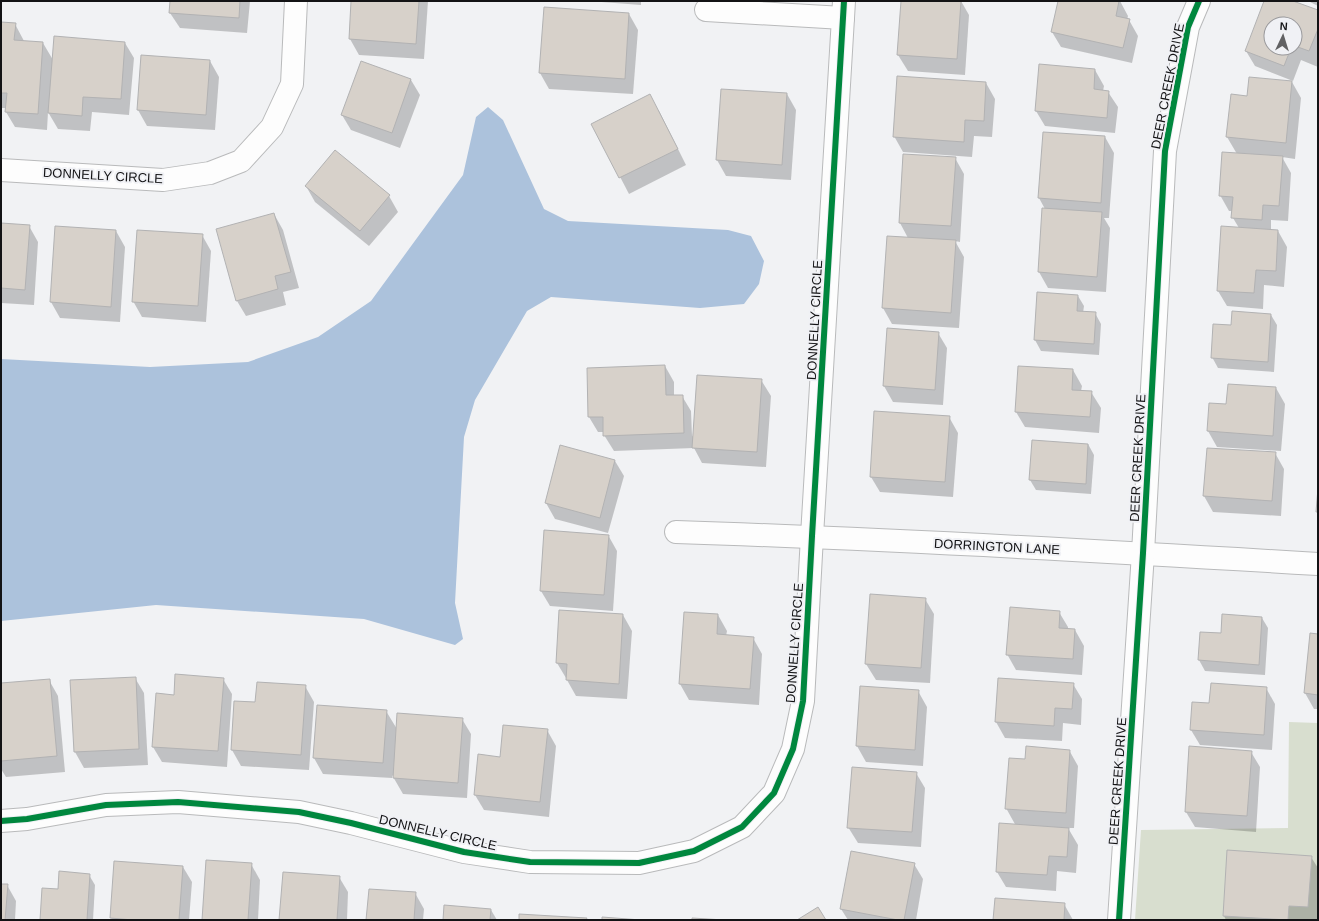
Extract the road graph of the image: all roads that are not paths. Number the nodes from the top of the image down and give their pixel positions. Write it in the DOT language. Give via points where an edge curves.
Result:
graph roads {
  1 [pos="296,1"];
  2 [pos="1199,1"];
  3 [pos="844,9"];
  4 [pos="706,10"];
  5 [pos="1,170"];
  6 [pos="676,532"];
  7 [pos="812,536"];
  8 [pos="1143,553"];
  9 [pos="1318,564"];
  10 [pos="1,821"];
  11 [pos="1119,920"];
  1 -- 5 [label="street, DONNELLY CIRCLE" via="292,84 272,127 241,161 210,173 163,180"];
  2 -- 8 [label="street, DEER CREEK DRIVE" via="1188,27 1165,151"];
  3 -- 4 [label="street"];
  3 -- 7 [label="street, DONNELLY CIRCLE"];
  6 -- 7 [label="street, DORRINGTON LANE"];
  7 -- 8 [label="street, DORRINGTON LANE"];
  7 -- 10 [label="street, DONNELLY CIRCLE" via="803,701 793,749 774,793 742,827 694,851 639,862 530,862 464,852 299,812 178,802 106,805"];
  8 -- 9 [label="street, DORRINGTON LANE"];
  8 -- 11 [label="street, DEER CREEK DRIVE"];
}
